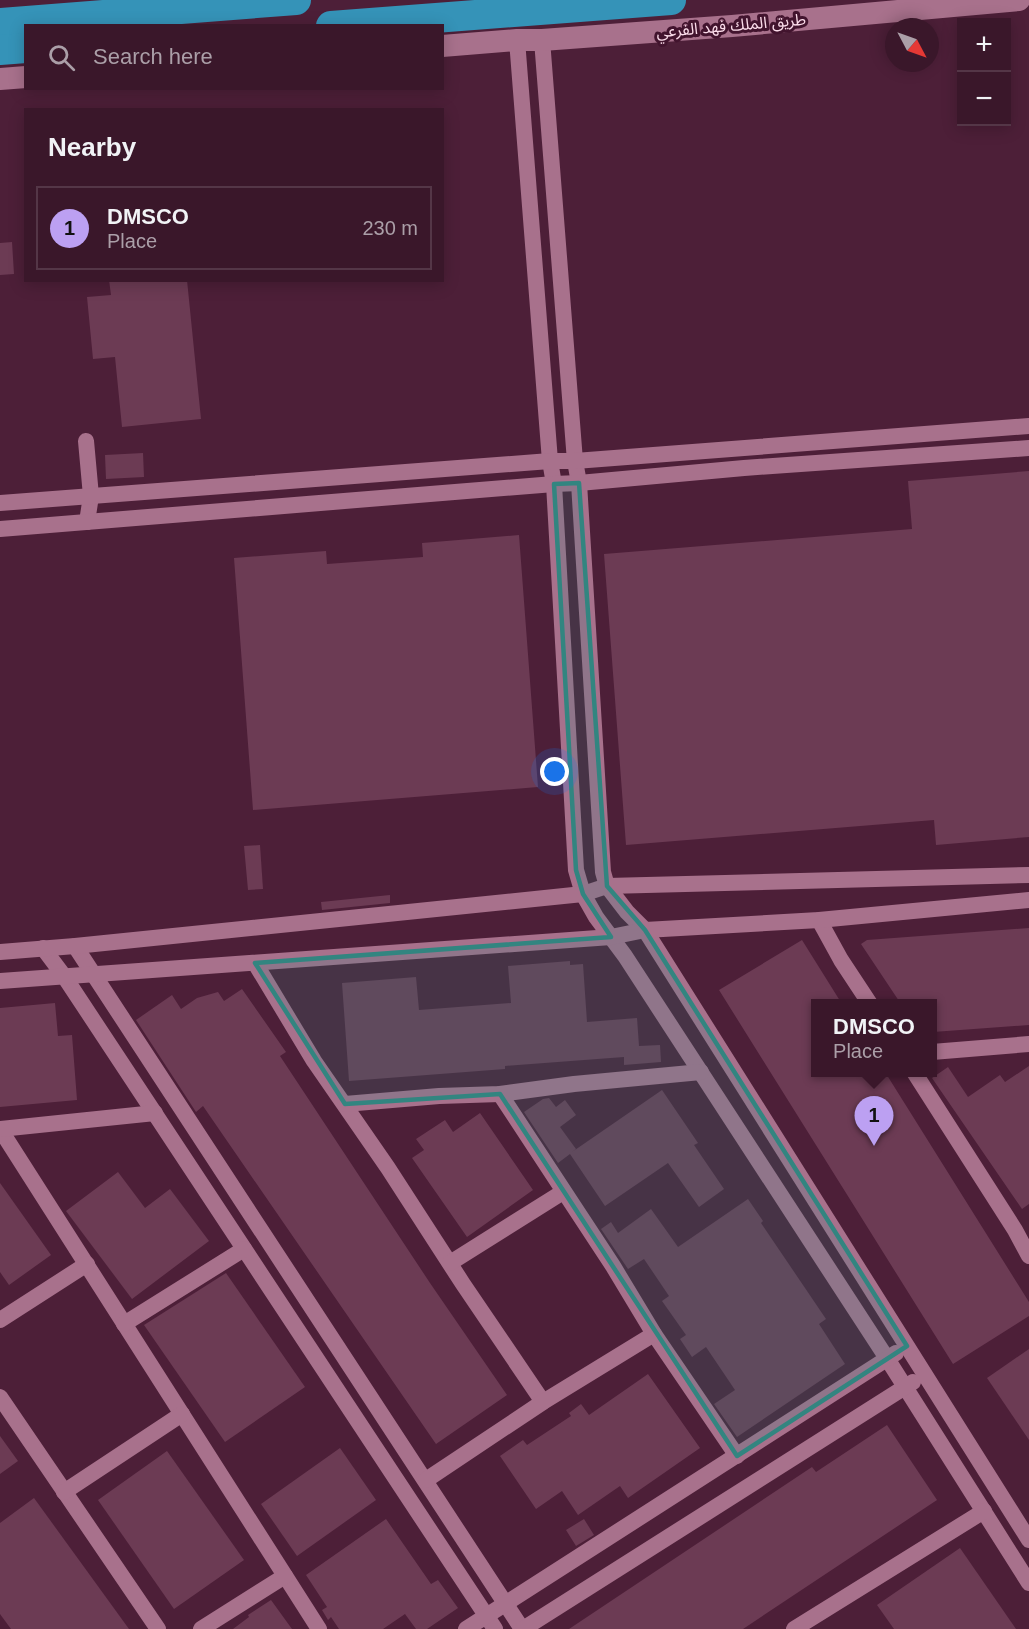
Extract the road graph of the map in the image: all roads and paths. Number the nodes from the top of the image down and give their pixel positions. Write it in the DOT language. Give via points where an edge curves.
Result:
graph roads {
  1 [pos="129,0"];
  2 [pos="296,0"];
  3 [pos="670,0"];
  4 [pos="1019,0"];
  5 [pos="0,24"];
  6 [pos="80,24"];
  7 [pos="357,24"];
  8 [pos="517,40"];
  9 [pos="542,40"];
  10 [pos="444,46"];
  11 [pos="24,48"];
  12 [pos="0,50"];
  13 [pos="24,77"];
  14 [pos="0,79"];
  15 [pos="1029,426"];
  16 [pos="86,441"];
  17 [pos="1029,448"];
  18 [pos="550,461"];
  19 [pos="575,461"];
  20 [pos="579,483"];
  21 [pos="554,484"];
  22 [pos="91,496"];
  23 [pos="0,503"];
  24 [pos="87,522"];
  25 [pos="0,529"];
  26 [pos="1029,875"];
  27 [pos="607,886"];
  28 [pos="583,894"];
  29 [pos="1029,900"];
  30 [pos="819,920"];
  31 [pos="645,930"];
  32 [pos="611,937"];
  33 [pos="75,946"];
  34 [pos="43,948"];
  35 [pos="0,951"];
  36 [pos="255,963"];
  37 [pos="94,973"];
  38 [pos="64,976"];
  39 [pos="0,981"];
  40 [pos="867,999"];
  41 [pos="1029,1044"];
  42 [pos="937,1052"];
  43 [pos="701,1072"];
  44 [pos="918,1077"];
  45 [pos="500,1094"];
  46 [pos="345,1104"];
  47 [pos="155,1113"];
  48 [pos="0,1129"];
  49 [pos="563,1192"];
  50 [pos="1022,1226"];
  51 [pos="244,1249"];
  52 [pos="1029,1256"];
  53 [pos="450,1263"];
  54 [pos="87,1264"];
  55 [pos="0,1320"];
  56 [pos="124,1324"];
  57 [pos="654,1334"];
  58 [pos="907,1346"];
  59 [pos="888,1360"];
  60 [pos="925,1375"];
  61 [pos="905,1386"];
  62 [pos="1,1402"];
  63 [pos="543,1402"];
  64 [pos="182,1414"];
  65 [pos="737,1456"];
  66 [pos="426,1480"];
  67 [pos="64,1492"];
  68 [pos="984,1512"];
  69 [pos="1029,1540"];
  70 [pos="285,1576"];
  71 [pos="1029,1583"];
  72 [pos="506,1603"];
  73 [pos="490,1623"];
  74 [pos="158,1629"];
  75 [pos="201,1629"];
  76 [pos="319,1629"];
  77 [pos="466,1629"];
  78 [pos="523,1629"];
  79 [pos="794,1629"];
  1 -- 6 [label="main road" via="100,6"];
  2 -- 5 [label="highway"];
  3 -- 7 [label="highway"];
  4 -- 9 [label="main road, طريق الملك فهد الفرعي"];
  8 -- 9 [label="main road, طريق الملك فهد الفرعي"];
  8 -- 10 [label="main road, طريق الملك فهد الفرعي"];
  8 -- 18 [label="street"];
  9 -- 19 [label="street"];
  11 -- 12 [label="highway"];
  13 -- 14 [label="main road"];
  15 -- 19 [label="street"];
  16 -- 22 [label="street"];
  17 -- 20 [label="street"];
  18 -- 19 [label="street"];
  18 -- 21 [label="street"];
  18 -- 22 [label="street"];
  19 -- 20 [label="street"];
  20 -- 21 [label="street"];
  20 -- 27 [label="street" via="603,872"];
  21 -- 24 [label="street"];
  21 -- 28 [label="street" via="576,870"];
  22 -- 23 [label="street"];
  22 -- 24 [label="street"];
  24 -- 25 [label="street"];
  26 -- 27 [label="street"];
  27 -- 28 [label="street"];
  27 -- 31 [label="street"];
  28 -- 32 [label="street"];
  28 -- 33 [label="street"];
  29 -- 30 [label="street"];
  30 -- 31 [label="street"];
  30 -- 40 [label="street"];
  31 -- 32 [label="street"];
  31 -- 58 [label="street"];
  32 -- 36 [label="street"];
  32 -- 43 [label="street"];
  33 -- 34 [label="street"];
  33 -- 37 [label="street"];
  34 -- 35 [label="street"];
  34 -- 38 [label="street"];
  36 -- 37 [label="street"];
  36 -- 46 [label="street"];
  37 -- 38 [label="street"];
  37 -- 66 [label="street"];
  38 -- 39 [label="street"];
  38 -- 47 [label="street"];
  41 -- 42 [label="street"];
  43 -- 45 [label="street"];
  43 -- 59 [label="street"];
  44 -- 50 [label="street"];
  45 -- 46 [label="street"];
  45 -- 49 [label="street"];
  46 -- 53 [label="street"];
  47 -- 48 [label="street"];
  47 -- 51 [label="street"];
  48 -- 54 [label="street"];
  49 -- 53 [label="street"];
  49 -- 57 [label="street"];
  50 -- 52 [label="street"];
  51 -- 56 [label="street"];
  51 -- 73 [label="street"];
  53 -- 63 [label="street"];
  54 -- 55 [label="street"];
  54 -- 56 [label="street"];
  56 -- 64 [label="street"];
  57 -- 63 [label="street"];
  57 -- 65 [label="street"];
  58 -- 59 [label="street"];
  58 -- 60 [label="street"];
  59 -- 61 [label="street"];
  59 -- 65 [label="street"];
  60 -- 61 [label="street"];
  60 -- 69 [label="street"];
  61 -- 68 [label="street"];
  61 -- 78 [label="street"];
  62 -- 67 [label="street"];
  63 -- 66 [label="street"];
  64 -- 67 [label="street"];
  64 -- 70 [label="street"];
  65 -- 72 [label="street"];
  66 -- 72 [label="street"];
  67 -- 74 [label="street"];
  68 -- 71 [label="street"];
  68 -- 79 [label="street"];
  70 -- 75 [label="street"];
  70 -- 76 [label="street"];
  72 -- 73 [label="street"];
  72 -- 78 [label="street"];
  73 -- 77 [label="street"];
}
